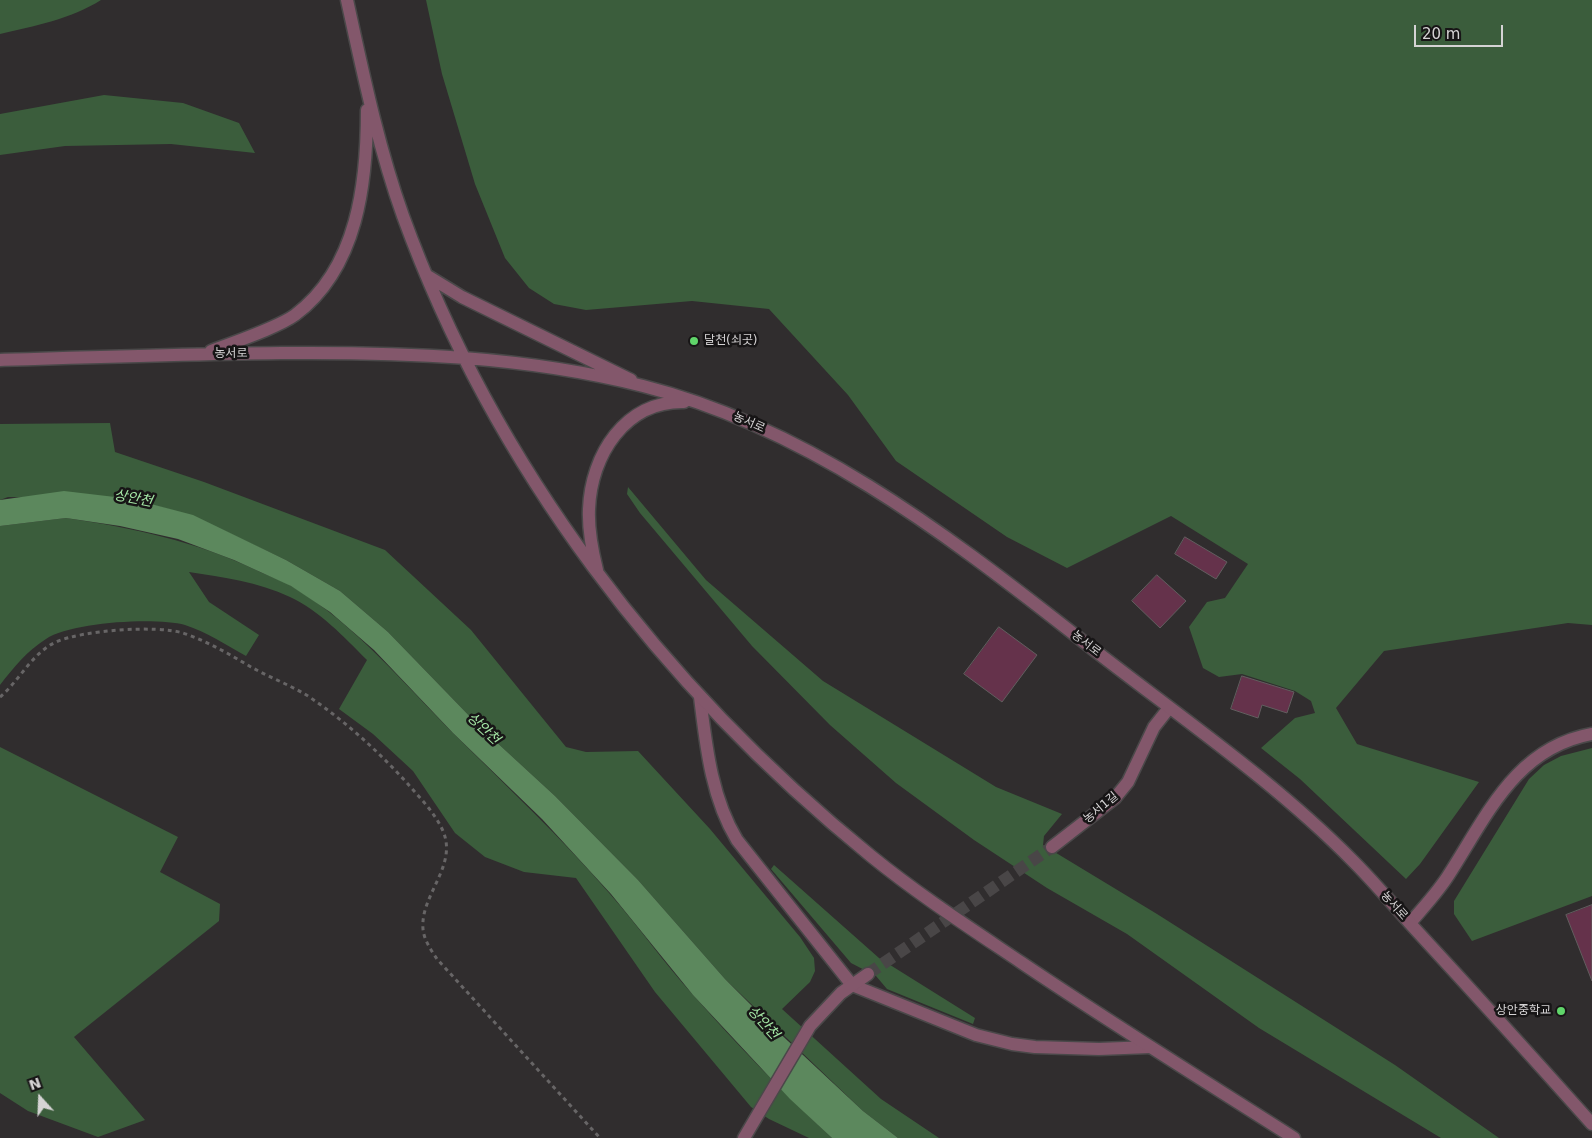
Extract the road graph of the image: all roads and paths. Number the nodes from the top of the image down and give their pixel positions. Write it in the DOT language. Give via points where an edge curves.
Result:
graph roads {
  1 [pos="347,0"];
  2 [pos="367,92"];
  3 [pos="426,275"];
  4 [pos="203,354"];
  5 [pos="463,357"];
  6 [pos="0,360"];
  7 [pos="642,386"];
  8 [pos="696,402"];
  9 [pos="598,575"];
  10 [pos="0,697"];
  11 [pos="700,697"];
  12 [pos="1168,708"];
  13 [pos="1592,734"];
  14 [pos="1052,847"];
  15 [pos="1410,923"];
  16 [pos="868,974"];
  17 [pos="852,985"];
  18 [pos="1150,1047"];
  19 [pos="1592,1124"];
  20 [pos="600,1138"];
  21 [pos="744,1138"];
  22 [pos="1294,1138"];
  1 -- 2 [label="street"];
  2 -- 3 [label="street" via="384,159"];
  2 -- 4 [label="street" via="364,169 358,203 347,246 326,287 294,315"];
  3 -- 5 [label="street"];
  3 -- 7 [label="street" via="470,301"];
  4 -- 5 [label="street, 농서로" via="358,353"];
  4 -- 6 [label="street, 농서로"];
  5 -- 7 [label="street, 농서로"];
  5 -- 9 [label="street" via="509,442"];
  7 -- 8 [label="street, 농서로"];
  8 -- 9 [label="street" via="671,402 650,407 626,422 612,436 593,476 590,492 590,532"];
  8 -- 12 [label="street, 농서로" via="779,436 852,476 928,525"];
  9 -- 11 [label="street"];
  10 -- 20 [label="path" via="39,654 55,642 106,632 166,630 215,646 306,695 335,716 392,767 423,801 444,833 444,867 423,921 425,937 437,959"];
  11 -- 17 [label="street" via="708,760 728,826"];
  11 -- 18 [label="street" via="790,786 871,856 938,907"];
  12 -- 14 [label="street, 농서1길" via="1154,727 1128,782 1115,798"];
  12 -- 15 [label="street, 농서로" via="1280,793 1353,861"];
  13 -- 15 [label="street" via="1554,746 1517,773 1447,877"];
  15 -- 19 [label="street, 농서로"];
  16 -- 17 [label="street"];
  17 -- 18 [label="street" via="976,1035 1012,1044 1099,1049"];
  17 -- 21 [label="street" via="810,1026"];
  18 -- 22 [label="street"];
}
